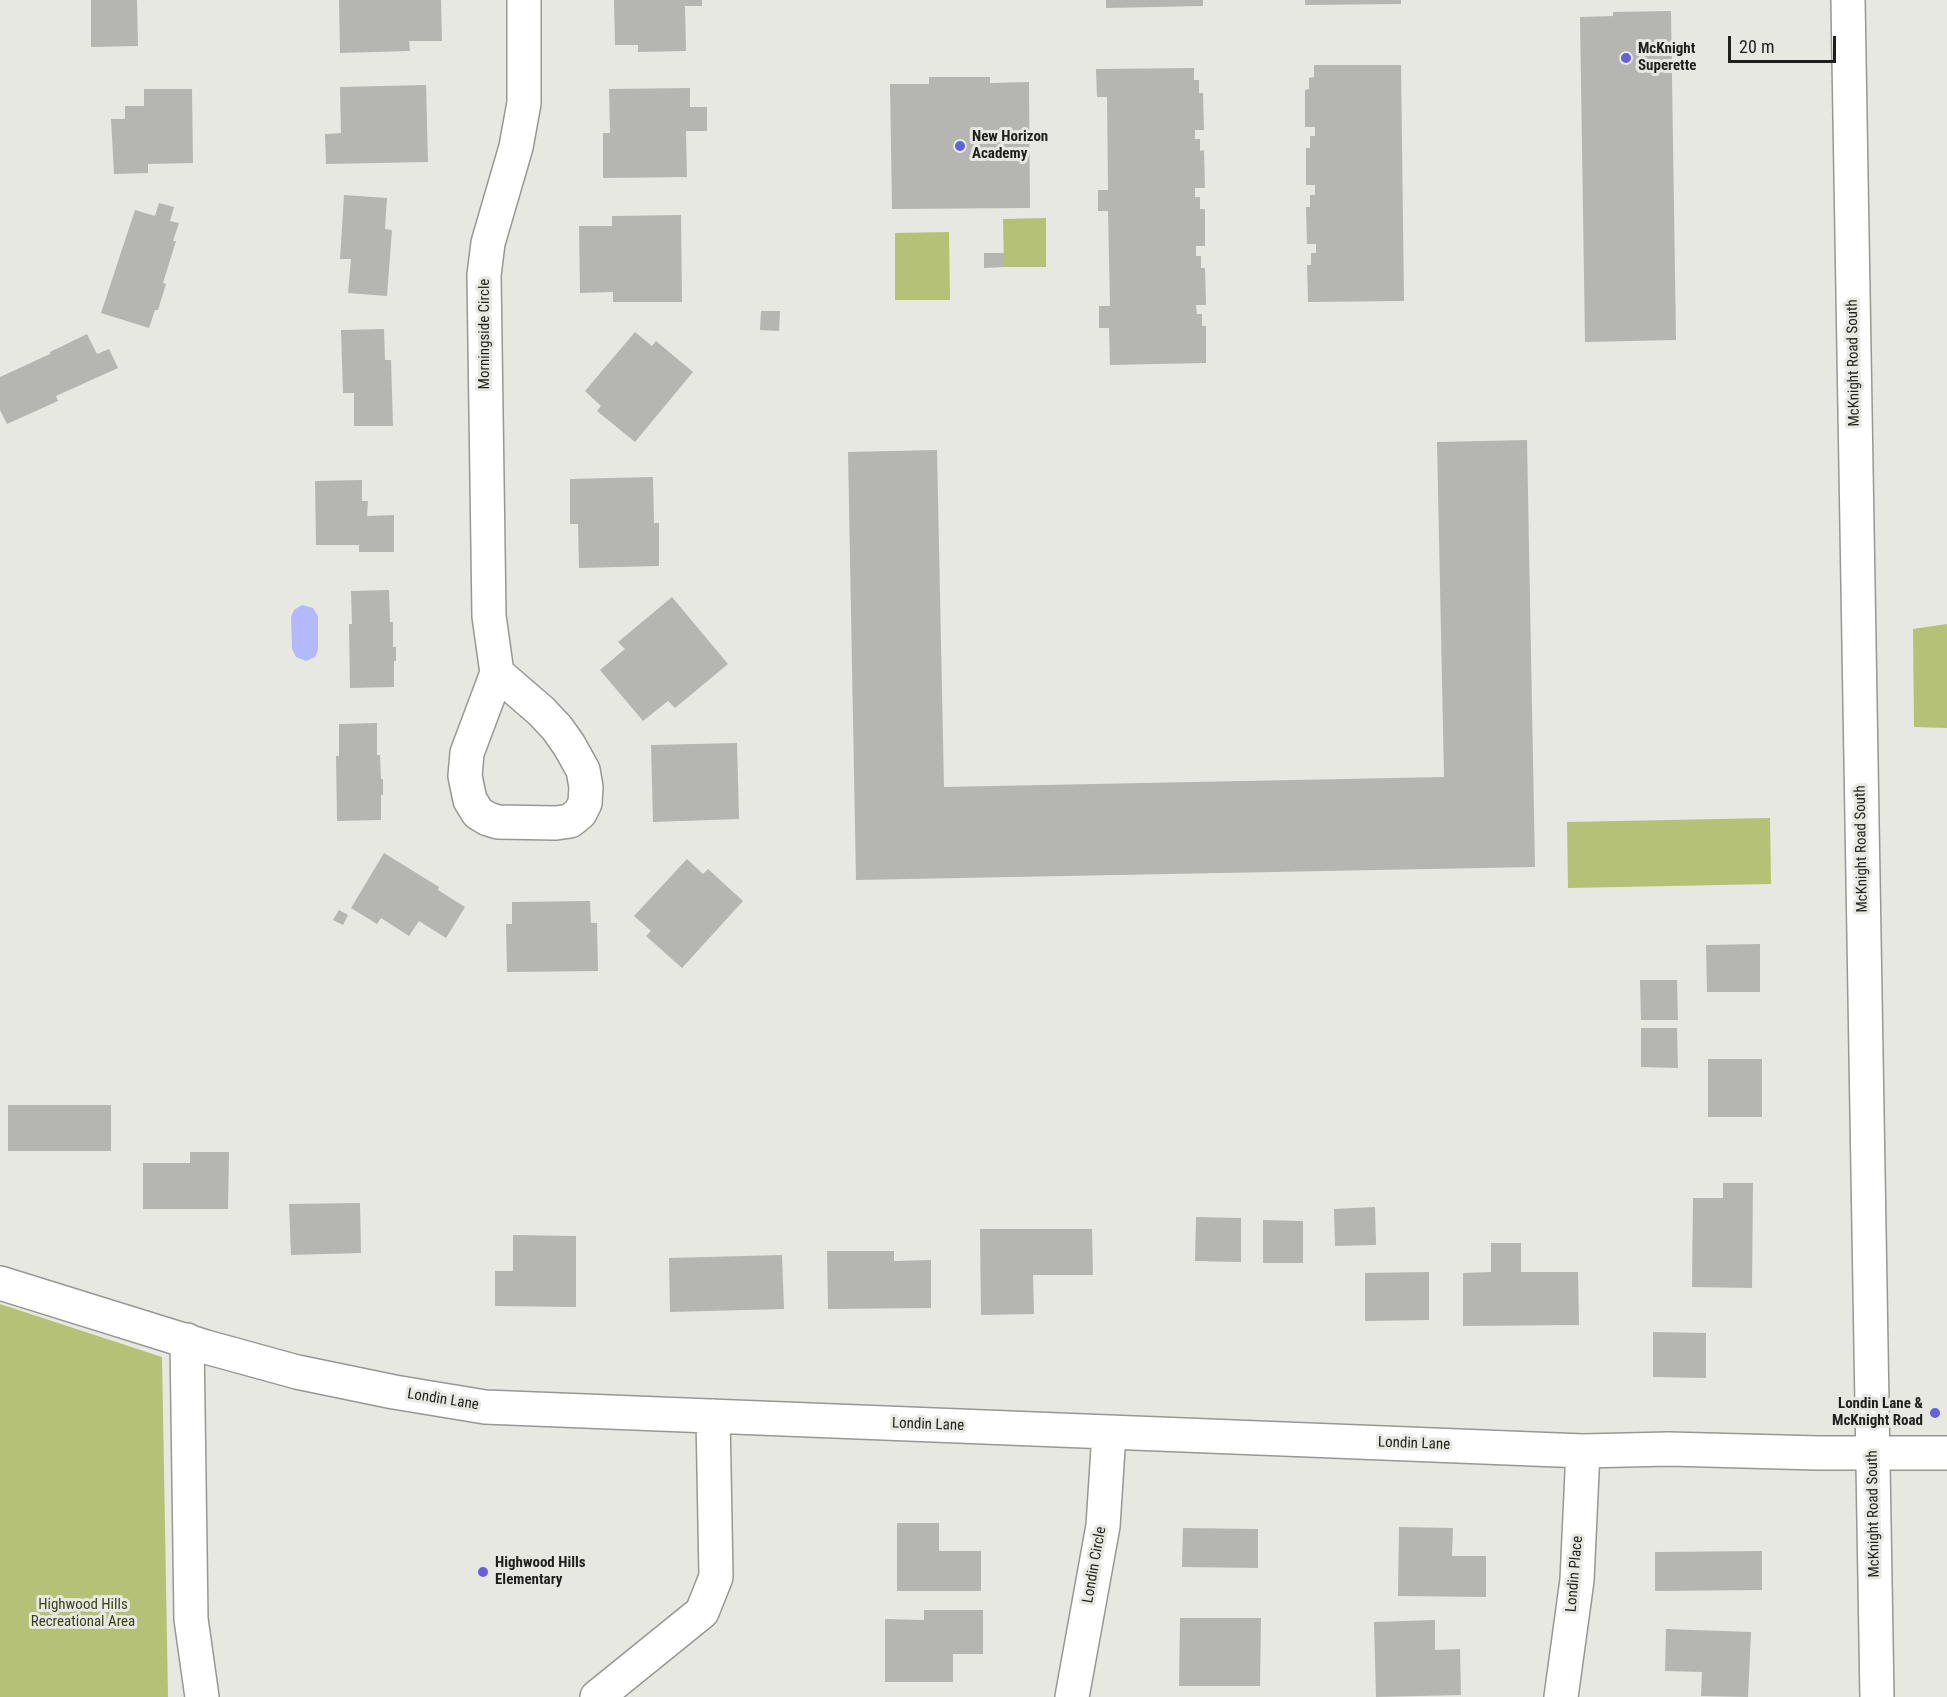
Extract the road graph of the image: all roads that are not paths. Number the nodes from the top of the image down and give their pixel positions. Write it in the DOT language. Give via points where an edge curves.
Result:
graph roads {
  1 [pos="524,0"];
  2 [pos="1848,0"];
  3 [pos="497,672"];
  4 [pos="0,1283"];
  5 [pos="186,1340"];
  6 [pos="713,1416"];
  7 [pos="1109,1433"];
  8 [pos="1583,1451"];
  9 [pos="1873,1453"];
  10 [pos="1947,1453"];
  11 [pos="202,1697"];
  12 [pos="597,1697"];
  13 [pos="1072,1697"];
  14 [pos="1561,1697"];
  15 [pos="1877,1697"];
  1 -- 3 [label="street, Morningside Circle" via="522,116 488,243 484,275 489,616"];
  2 -- 9 [label="street, McKnight Road South"];
  3 -- 3 [label="street, Morningside Circle" via="467,753 465,776 470,800 478,813 498,822 570,821 580,813 586,798 582,767 549,719"];
  4 -- 5 [label="street, Londin Lane"];
  5 -- 6 [label="street, Londin Lane" via="297,1372 485,1407"];
  5 -- 11 [label="street" via="190,1619"];
  6 -- 7 [label="street, Londin Lane"];
  6 -- 12 [label="street" via="716,1577 702,1612"];
  7 -- 8 [label="street, Londin Lane"];
  7 -- 13 [label="street, Londin Circle" via="1103,1526"];
  8 -- 9 [label="street, Londin Lane"];
  8 -- 14 [label="street, Londin Place" via="1577,1580"];
  9 -- 10 [label="street, Londin Lane"];
  9 -- 15 [label="street, McKnight Road South"];
}
